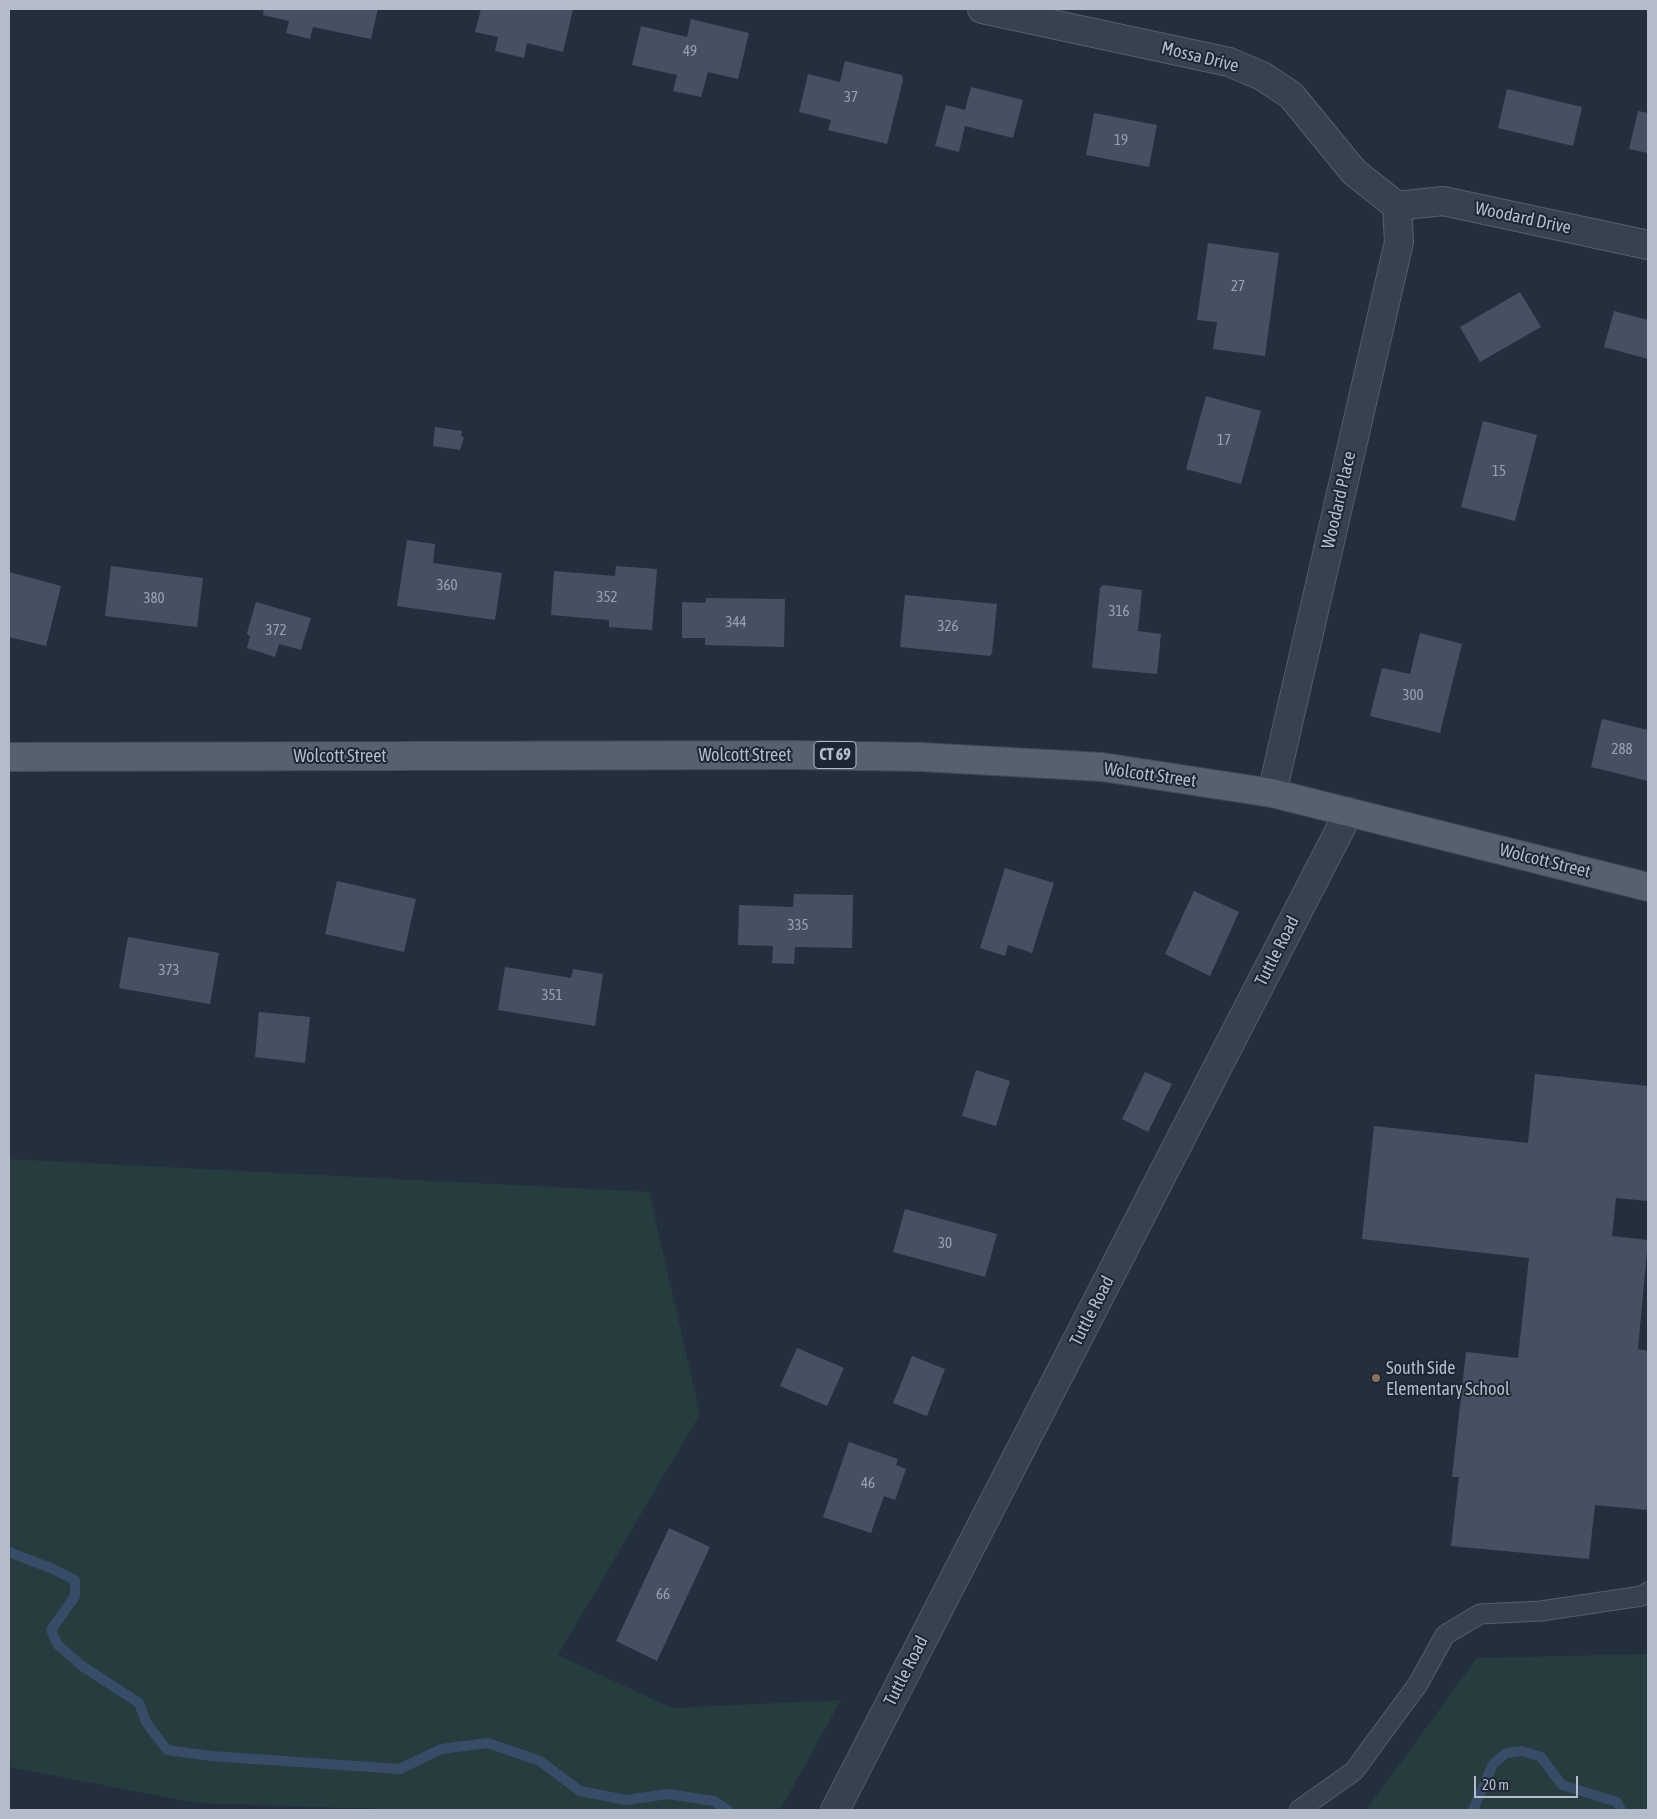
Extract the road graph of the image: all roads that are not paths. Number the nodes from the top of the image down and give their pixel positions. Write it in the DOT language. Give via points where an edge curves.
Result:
graph roads {
  1 [pos="982,9"];
  2 [pos="1397,206"];
  3 [pos="1648,245"];
  4 [pos="9,757"];
  5 [pos="1272,793"];
  6 [pos="1349,812"];
  7 [pos="1648,887"];
  8 [pos="1648,1592"];
  9 [pos="835,1810"];
  10 [pos="1299,1810"];
  1 -- 2 [label="street, Mossa Drive" via="1229,62 1262,76 1291,94 1354,172"];
  2 -- 3 [label="street, Woodard Drive" via="1443,201"];
  2 -- 5 [label="street, Woodard Place" via="1399,242"];
  4 -- 5 [label="main road, Wolcott Street / CT 69" via="921,756 1102,767"];
  5 -- 6 [label="main road, Wolcott Street / CT 69"];
  6 -- 7 [label="main road, Wolcott Street / CT 69"];
  6 -- 9 [label="street, Tuttle Road"];
  8 -- 10 [label="lane" via="1642,1596 1541,1611 1480,1614 1452,1631 1446,1635 1418,1684 1354,1771"];
}
